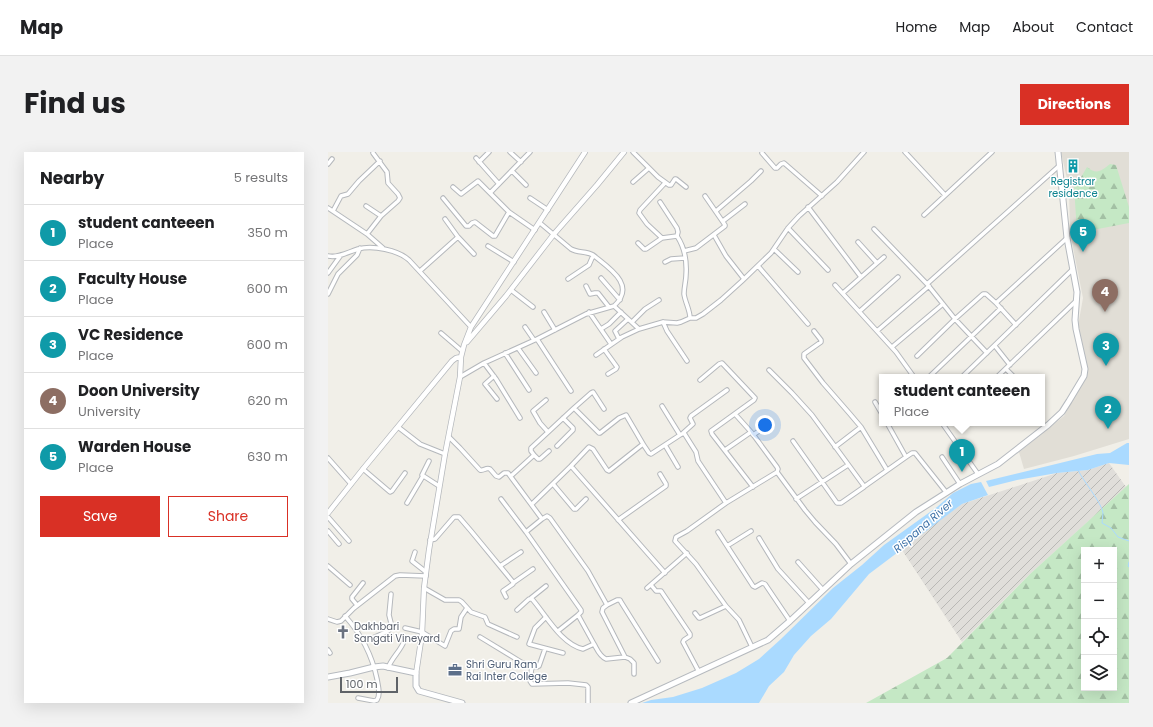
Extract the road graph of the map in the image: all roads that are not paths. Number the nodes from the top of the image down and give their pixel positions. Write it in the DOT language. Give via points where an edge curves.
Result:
graph roads {
  1 [pos="489,152"];
  2 [pos="510,152"];
  3 [pos="530,152"];
  4 [pos="584,152"];
  5 [pos="624,152"];
  6 [pos="633,152"];
  7 [pos="864,152"];
  8 [pos="905,152"];
  9 [pos="992,152"];
  10 [pos="1058,152"];
  11 [pos="373,153"];
  12 [pos="762,153"];
  13 [pos="476,158"];
  14 [pos="332,159"];
  15 [pos="380,161"];
  16 [pos="479,162"];
  17 [pos="521,162"];
  18 [pos="328,164"];
  19 [pos="1060,164"];
  20 [pos="649,168"];
  21 [pos="512,171"];
  22 [pos="761,171"];
  23 [pos="633,182"];
  24 [pos="665,182"];
  25 [pos="499,184"];
  26 [pos="526,184"];
  27 [pos="453,187"];
  28 [pos="686,187"];
  29 [pos="490,193"];
  30 [pos="945,195"];
  31 [pos="705,196"];
  32 [pos="822,196"];
  33 [pos="443,198"];
  34 [pos="530,198"];
  35 [pos="660,202"];
  36 [pos="745,204"];
  37 [pos="366,206"];
  38 [pos="808,207"];
  39 [pos="328,208"];
  40 [pos="548,210"];
  41 [pos="332,211"];
  42 [pos="716,211"];
  43 [pos="509,212"];
  44 [pos="924,215"];
  45 [pos="381,216"];
  46 [pos="445,219"];
  47 [pos="723,221"];
  48 [pos="540,223"];
  49 [pos="788,228"];
  50 [pos="874,229"];
  51 [pos="535,230"];
  52 [pos="367,234"];
  53 [pos="554,234"];
  54 [pos="714,235"];
  55 [pos="677,236"];
  56 [pos="458,238"];
  57 [pos="662,238"];
  58 [pos="1067,238"];
  59 [pos="858,242"];
  60 [pos="638,243"];
  61 [pos="488,246"];
  62 [pos="360,248"];
  63 [pos="384,249"];
  64 [pos="774,249"];
  65 [pos="684,251"];
  66 [pos="474,254"];
  67 [pos="341,255"];
  68 [pos="328,256"];
  69 [pos="594,256"];
  70 [pos="884,257"];
  71 [pos="685,258"];
  72 [pos="514,262"];
  73 [pos="665,262"];
  74 [pos="877,263"];
  75 [pos="758,266"];
  76 [pos="828,270"];
  77 [pos="1072,270"];
  78 [pos="420,271"];
  79 [pos="798,272"];
  80 [pos="328,273"];
  81 [pos="861,277"];
  82 [pos="898,277"];
  83 [pos="601,278"];
  84 [pos="568,279"];
  85 [pos="744,279"];
  86 [pos="836,285"];
  87 [pos="928,285"];
  88 [pos="586,286"];
  89 [pos="511,290"];
  90 [pos="843,293"];
  91 [pos="328,294"];
  92 [pos="620,300"];
  93 [pos="659,300"];
  94 [pos="1077,300"];
  95 [pos="996,303"];
  96 [pos="943,304"];
  97 [pos="614,306"];
  98 [pos="533,307"];
  99 [pos="609,307"];
  100 [pos="1000,308"];
  101 [pos="860,311"];
  102 [pos="544,312"];
  103 [pos="589,312"];
  104 [pos="621,312"];
  105 [pos="690,318"];
  106 [pos="955,319"];
  107 [pos="630,321"];
  108 [pos="663,322"];
  109 [pos="808,324"];
  110 [pos="1016,325"];
  111 [pos="471,327"];
  112 [pos="525,328"];
  113 [pos="601,329"];
  114 [pos="639,329"];
  115 [pos="555,330"];
  116 [pos="814,331"];
  117 [pos="877,331"];
  118 [pos="442,333"];
  119 [pos="971,336"];
  120 [pos="536,339"];
  121 [pos="619,339"];
  122 [pos="611,344"];
  123 [pos="464,345"];
  124 [pos="995,346"];
  125 [pos="892,347"];
  126 [pos="518,348"];
  127 [pos="604,349"];
  128 [pos="462,351"];
  129 [pos="505,353"];
  130 [pos="987,353"];
  131 [pos="596,355"];
  132 [pos="917,356"];
  133 [pos="461,357"];
  134 [pos="687,361"];
  135 [pos="484,363"];
  136 [pos="1010,365"];
  137 [pos="1006,369"];
  138 [pos="769,370"];
  139 [pos="536,373"];
  140 [pos="608,374"];
  141 [pos="912,374"];
  142 [pos="932,374"];
  143 [pos="965,374"];
  144 [pos="1001,374"];
  145 [pos="1011,374"];
  146 [pos="494,376"];
  147 [pos="460,377"];
  148 [pos="700,380"];
  149 [pos="529,390"];
  150 [pos="727,390"];
  151 [pos="571,391"];
  152 [pos="497,399"];
  153 [pos="546,400"];
  154 [pos="875,402"];
  155 [pos="662,406"];
  156 [pos="574,408"];
  157 [pos="604,409"];
  158 [pos="879,409"];
  159 [pos="735,414"];
  160 [pos="520,418"];
  161 [pos="563,418"];
  162 [pos="768,426"];
  163 [pos="889,426"];
  164 [pos="945,426"];
  165 [pos="398,427"];
  166 [pos="861,427"];
  167 [pos="548,432"];
  168 [pos="752,433"];
  169 [pos="682,434"];
  170 [pos="449,437"];
  171 [pos="793,440"];
  172 [pos="643,444"];
  173 [pos="665,445"];
  174 [pos="557,446"];
  175 [pos="835,447"];
  176 [pos="725,450"];
  177 [pos="549,451"];
  178 [pos="445,454"];
  179 [pos="534,455"];
  180 [pos="906,457"];
  181 [pos="942,457"];
  182 [pos="328,458"];
  183 [pos="429,461"];
  184 [pos="848,465"];
  185 [pos="571,466"];
  186 [pos="678,467"];
  187 [pos="363,469"];
  188 [pos="887,470"];
  189 [pos="777,472"];
  190 [pos="405,473"];
  191 [pos="660,474"];
  192 [pos="978,474"];
  193 [pos="423,476"];
  194 [pos="511,476"];
  195 [pos="822,482"];
  196 [pos="351,484"];
  197 [pos="553,484"];
  198 [pos="960,484"];
  199 [pos="439,486"];
  200 [pos="753,487"];
  201 [pos="864,487"];
  202 [pos="946,492"];
  203 [pos="501,499"];
  204 [pos="586,499"];
  205 [pos="796,500"];
  206 [pos="406,503"];
  207 [pos="726,503"];
  208 [pos="532,504"];
  209 [pos="328,513"];
  210 [pos="328,517"];
  211 [pos="542,519"];
  212 [pos="618,520"];
  213 [pos="328,531"];
  214 [pos="751,531"];
  215 [pos="526,532"];
  216 [pos="718,532"];
  217 [pos="758,538"];
  218 [pos="430,540"];
  219 [pos="349,541"];
  220 [pos="339,544"];
  221 [pos="727,546"];
  222 [pos="415,552"];
  223 [pos="521,552"];
  224 [pos="687,553"];
  225 [pos="798,562"];
  226 [pos="851,564"];
  227 [pos="328,566"];
  228 [pos="500,566"];
  229 [pos="533,569"];
  230 [pos="665,573"];
  231 [pos="426,574"];
  232 [pos="363,583"];
  233 [pos="513,583"];
  234 [pos="350,585"];
  235 [pos="651,585"];
  236 [pos="546,586"];
  237 [pos="424,588"];
  238 [pos="647,588"];
  239 [pos="823,590"];
  240 [pos="392,594"];
  241 [pos="506,597"];
  242 [pos="531,598"];
  243 [pos="809,604"];
  244 [pos="357,605"];
  245 [pos="607,606"];
  246 [pos="726,606"];
  247 [pos="467,608"];
  248 [pos="516,610"];
  249 [pos="695,613"];
  250 [pos="578,615"];
  251 [pos="345,616"];
  252 [pos="546,617"];
  253 [pos="328,620"];
  254 [pos="790,621"];
  255 [pos="405,628"];
  256 [pos="558,631"];
  257 [pos="422,632"];
  258 [pos="480,637"];
  259 [pos="517,637"];
  260 [pos="405,639"];
  261 [pos="364,642"];
  262 [pos="594,644"];
  263 [pos="752,647"];
  264 [pos="545,649"];
  265 [pos="563,653"];
  266 [pos="625,657"];
  267 [pos="658,661"];
  268 [pos="532,666"];
  269 [pos="374,667"];
  270 [pos="388,668"];
  271 [pos="699,672"];
  272 [pos="416,674"];
  273 [pos="634,674"];
  274 [pos="328,677"];
  275 [pos="358,698"];
  276 [pos="462,703"];
  277 [pos="588,703"];
  278 [pos="631,703"];
  1 -- 16 [label="street"];
  2 -- 17 [label="street"];
  3 -- 17 [label="street"];
  4 -- 40 [label="street"];
  5 -- 53 [label="street"];
  6 -- 20 [label="street"];
  7 -- 32 [label="street"];
  8 -- 30 [label="street"];
  9 -- 30 [label="street"];
  10 -- 19 [label="main road"];
  11 -- 15 [label="street"];
  12 -- 32 [label="street" via="775,168 784,164"];
  13 -- 16 [label="street"];
  14 -- 18 [label="street"];
  15 -- 41 [label="street" via="348,194 341,196"];
  15 -- 45 [label="street" via="387,172 388,183 400,198"];
  16 -- 25 [label="street"];
  17 -- 21 [label="street"];
  19 -- 58 [label="main road"];
  19 -- 87 [label="street"];
  20 -- 23 [label="street"];
  20 -- 24 [label="street"];
  21 -- 25 [label="street"];
  21 -- 26 [label="street"];
  22 -- 42 [label="street"];
  24 -- 28 [label="street" via="670,185 676,179"];
  24 -- 57 [label="street" via="639,213"];
  25 -- 29 [label="street"];
  27 -- 29 [label="street" via="461,194 478,181"];
  29 -- 43 [label="street"];
  30 -- 44 [label="street"];
  31 -- 42 [label="street"];
  32 -- 38 [label="street"];
  33 -- 43 [label="street" via="466,226 476,222 494,236"];
  34 -- 40 [label="street"];
  35 -- 55 [label="street" via="677,228"];
  36 -- 47 [label="street"];
  37 -- 45 [label="street"];
  38 -- 49 [label="street"];
  38 -- 81 [label="street"];
  39 -- 41 [label="street"];
  40 -- 48 [label="street"];
  41 -- 52 [label="street"];
  42 -- 47 [label="street"];
  43 -- 51 [label="street"];
  45 -- 52 [label="street"];
  46 -- 56 [label="street"];
  47 -- 54 [label="street" via="725,226"];
  48 -- 51 [label="street"];
  48 -- 53 [label="street"];
  49 -- 64 [label="street"];
  49 -- 76 [label="street"];
  50 -- 87 [label="street"];
  51 -- 72 [label="street"];
  52 -- 63 [label="street"];
  53 -- 69 [label="street" via="574,250"];
  53 -- 89 [label="street"];
  54 -- 65 [label="street" via="696,248"];
  54 -- 85 [label="street"];
  55 -- 57 [label="street"];
  55 -- 65 [label="street"];
  56 -- 66 [label="street"];
  56 -- 78 [label="street"];
  57 -- 60 [label="street" via="646,249"];
  58 -- 77 [label="main road"];
  58 -- 95 [label="street"];
  59 -- 74 [label="street"];
  61 -- 72 [label="street"];
  62 -- 63 [label="street"];
  62 -- 67 [label="street"];
  62 -- 91 [label="street" via="357,255 338,274"];
  63 -- 78 [label="street" via="405,256"];
  64 -- 75 [label="street"];
  64 -- 79 [label="street"];
  65 -- 71 [label="street"];
  67 -- 68 [label="street"];
  67 -- 80 [label="street"];
  69 -- 84 [label="street" via="589,265"];
  69 -- 92 [label="street" via="621,281 623,291"];
  70 -- 74 [label="street"];
  71 -- 73 [label="street"];
  71 -- 105 [label="street" via="684,292"];
  72 -- 111 [label="street"];
  74 -- 81 [label="street"];
  75 -- 85 [label="street"];
  75 -- 109 [label="street"];
  77 -- 94 [label="main road"];
  77 -- 110 [label="street"];
  78 -- 111 [label="street"];
  81 -- 90 [label="street"];
  82 -- 101 [label="street"];
  83 -- 92 [label="street"];
  85 -- 105 [label="street" via="703,314"];
  86 -- 90 [label="street"];
  87 -- 96 [label="street"];
  87 -- 117 [label="street"];
  88 -- 99 [label="street" via="590,294 598,293"];
  89 -- 98 [label="street"];
  89 -- 123 [label="street"];
  90 -- 101 [label="street"];
  92 -- 97 [label="street"];
  93 -- 107 [label="street"];
  94 -- 136 [label="street"];
  94 -- 192 [label="main road" via="1075,320 1085,369 1084,376 1062,412 1048,425 998,464"];
  95 -- 100 [label="street"];
  95 -- 106 [label="street" via="984,294"];
  96 -- 106 [label="street"];
  96 -- 125 [label="street"];
  97 -- 99 [label="street"];
  97 -- 104 [label="street"];
  99 -- 103 [label="street"];
  100 -- 110 [label="street"];
  100 -- 119 [label="street"];
  101 -- 117 [label="street"];
  102 -- 115 [label="street"];
  103 -- 113 [label="street"];
  103 -- 115 [label="street"];
  104 -- 107 [label="street"];
  104 -- 113 [label="street"];
  105 -- 108 [label="street" via="677,323"];
  106 -- 119 [label="street"];
  106 -- 132 [label="street"];
  107 -- 114 [label="street"];
  107 -- 121 [label="street" via="615,331"];
  108 -- 114 [label="street"];
  108 -- 134 [label="street"];
  110 -- 124 [label="street"];
  111 -- 123 [label="street"];
  112 -- 120 [label="street"];
  113 -- 122 [label="street"];
  114 -- 121 [label="street"];
  115 -- 120 [label="street"];
  116 -- 166 [label="street" via="821,342 803,357"];
  117 -- 125 [label="street"];
  118 -- 128 [label="street"];
  119 -- 130 [label="street"];
  119 -- 142 [label="street"];
  120 -- 126 [label="street"];
  120 -- 151 [label="street"];
  121 -- 122 [label="street"];
  122 -- 127 [label="street"];
  123 -- 128 [label="street"];
  124 -- 130 [label="street"];
  124 -- 136 [label="street"];
  125 -- 141 [label="street"];
  126 -- 129 [label="street"];
  126 -- 139 [label="street"];
  127 -- 131 [label="street"];
  127 -- 140 [label="street" via="617,367"];
  128 -- 133 [label="street"];
  129 -- 135 [label="street"];
  129 -- 149 [label="street"];
  130 -- 143 [label="street"];
  133 -- 147 [label="street"];
  133 -- 165 [label="street" via="452,361"];
  135 -- 146 [label="street"];
  135 -- 147 [label="street"];
  136 -- 137 [label="street"];
  137 -- 144 [label="street"];
  137 -- 145 [label="street"];
  138 -- 175 [label="street" via="799,400"];
  146 -- 152 [label="street" via="485,384"];
  146 -- 160 [label="street"];
  147 -- 170 [label="street"];
  148 -- 159 [label="street" via="719,364 724,364 755,398"];
  150 -- 169 [label="street" via="691,416 693,424"];
  153 -- 167 [label="street" via="533,411"];
  154 -- 158 [label="street"];
  155 -- 169 [label="street"];
  156 -- 157 [label="street" via="592,392"];
  156 -- 161 [label="street"];
  156 -- 172 [label="street" via="599,433 626,415"];
  159 -- 168 [label="street"];
  159 -- 176 [label="street" via="712,431"];
  161 -- 167 [label="street"];
  161 -- 174 [label="street" via="573,430"];
  162 -- 168 [label="street"];
  163 -- 180 [label="street"];
  164 -- 192 [label="street"];
  165 -- 178 [label="street" via="420,444"];
  165 -- 187 [label="street"];
  166 -- 175 [label="street"];
  166 -- 188 [label="street"];
  167 -- 179 [label="street" via="531,448"];
  168 -- 176 [label="street"];
  168 -- 189 [label="street" via="777,467"];
  169 -- 173 [label="street"];
  169 -- 207 [label="street" via="696,452 698,461"];
  170 -- 178 [label="street"];
  170 -- 194 [label="street" via="480,470 487,468 496,476 499,477 506,472"];
  171 -- 195 [label="street"];
  172 -- 173 [label="street" via="651,454"];
  172 -- 185 [label="street" via="609,471 589,448"];
  173 -- 186 [label="street"];
  175 -- 184 [label="street"];
  176 -- 200 [label="street"];
  177 -- 179 [label="street" via="540,459"];
  178 -- 199 [label="street"];
  179 -- 194 [label="street"];
  180 -- 188 [label="street"];
  180 -- 202 [label="street" via="914,452 917,454"];
  181 -- 198 [label="street"];
  182 -- 196 [label="street"];
  183 -- 193 [label="street"];
  184 -- 195 [label="street"];
  184 -- 201 [label="street"];
  185 -- 197 [label="street"];
  185 -- 212 [label="street"];
  187 -- 190 [label="street" via="390,492"];
  187 -- 196 [label="street"];
  188 -- 201 [label="street"];
  189 -- 200 [label="street"];
  189 -- 205 [label="street"];
  191 -- 212 [label="street" via="666,486"];
  192 -- 198 [label="main road"];
  193 -- 199 [label="street"];
  193 -- 206 [label="street"];
  194 -- 208 [label="street"];
  195 -- 201 [label="street" via="838,503"];
  195 -- 205 [label="street"];
  196 -- 209 [label="street"];
  197 -- 204 [label="street" via="574,509"];
  197 -- 208 [label="street"];
  198 -- 202 [label="main road"];
  199 -- 218 [label="street"];
  200 -- 207 [label="street"];
  202 -- 226 [label="main road" via="916,512"];
  203 -- 215 [label="street"];
  205 -- 226 [label="street"];
  207 -- 224 [label="street" via="676,537 675,541"];
  208 -- 211 [label="street"];
  210 -- 219 [label="street"];
  211 -- 215 [label="street"];
  211 -- 245 [label="street" via="547,516 550,518 588,571"];
  212 -- 230 [label="street"];
  213 -- 220 [label="street"];
  214 -- 221 [label="street"];
  215 -- 250 [label="street" via="581,610"];
  216 -- 221 [label="street"];
  217 -- 243 [label="street" via="778,569"];
  218 -- 228 [label="street" via="435,539 454,518 458,517"];
  218 -- 231 [label="street"];
  221 -- 254 [label="street" via="753,586 765,584"];
  222 -- 231 [label="street" via="412,562"];
  223 -- 228 [label="street"];
  224 -- 230 [label="street"];
  224 -- 246 [label="street"];
  225 -- 239 [label="street"];
  226 -- 239 [label="main road"];
  227 -- 234 [label="street"];
  228 -- 233 [label="street"];
  229 -- 233 [label="street"];
  230 -- 235 [label="street"];
  231 -- 237 [label="street"];
  231 -- 244 [label="street" via="395,576"];
  232 -- 244 [label="street" via="352,597"];
  233 -- 241 [label="street" via="503,591"];
  235 -- 238 [label="street"];
  235 -- 271 [label="street" via="656,591 661,591 690,634 683,642"];
  236 -- 242 [label="street"];
  237 -- 247 [label="street" via="440,598 459,600"];
  237 -- 257 [label="street"];
  239 -- 243 [label="main road"];
  240 -- 261 [label="street" via="389,615 392,627"];
  242 -- 248 [label="street"];
  242 -- 252 [label="street"];
  243 -- 254 [label="main road"];
  244 -- 251 [label="street"];
  245 -- 266 [label="street" via="602,608 602,612"];
  245 -- 267 [label="street" via="617,600 621,602"];
  246 -- 249 [label="street" via="700,618"];
  246 -- 263 [label="street" via="739,620"];
  247 -- 257 [label="street" via="459,629 451,630 446,646"];
  247 -- 259 [label="street" via="485,617 490,625"];
  250 -- 256 [label="street"];
  250 -- 262 [label="street"];
  251 -- 253 [label="street" via="337,622"];
  251 -- 261 [label="street"];
  252 -- 256 [label="street"];
  252 -- 264 [label="street" via="535,628 529,644"];
  254 -- 263 [label="main road" via="768,640"];
  255 -- 257 [label="street"];
  256 -- 262 [label="street" via="568,642 581,649"];
  257 -- 272 [label="street"];
  258 -- 268 [label="street"];
  260 -- 270 [label="street"];
  261 -- 269 [label="street"];
  262 -- 266 [label="street" via="603,658"];
  263 -- 271 [label="main road"];
  264 -- 265 [label="street"];
  264 -- 268 [label="street" via="539,666"];
  266 -- 273 [label="street" via="634,663"];
  268 -- 277 [label="street" via="532,684 586,685"];
  269 -- 270 [label="main road"];
  269 -- 274 [label="main road"];
  269 -- 275 [label="street" via="378,698 374,701"];
  270 -- 272 [label="main road"];
  271 -- 278 [label="main road"];
  272 -- 276 [label="main road" via="418,691"];
}
